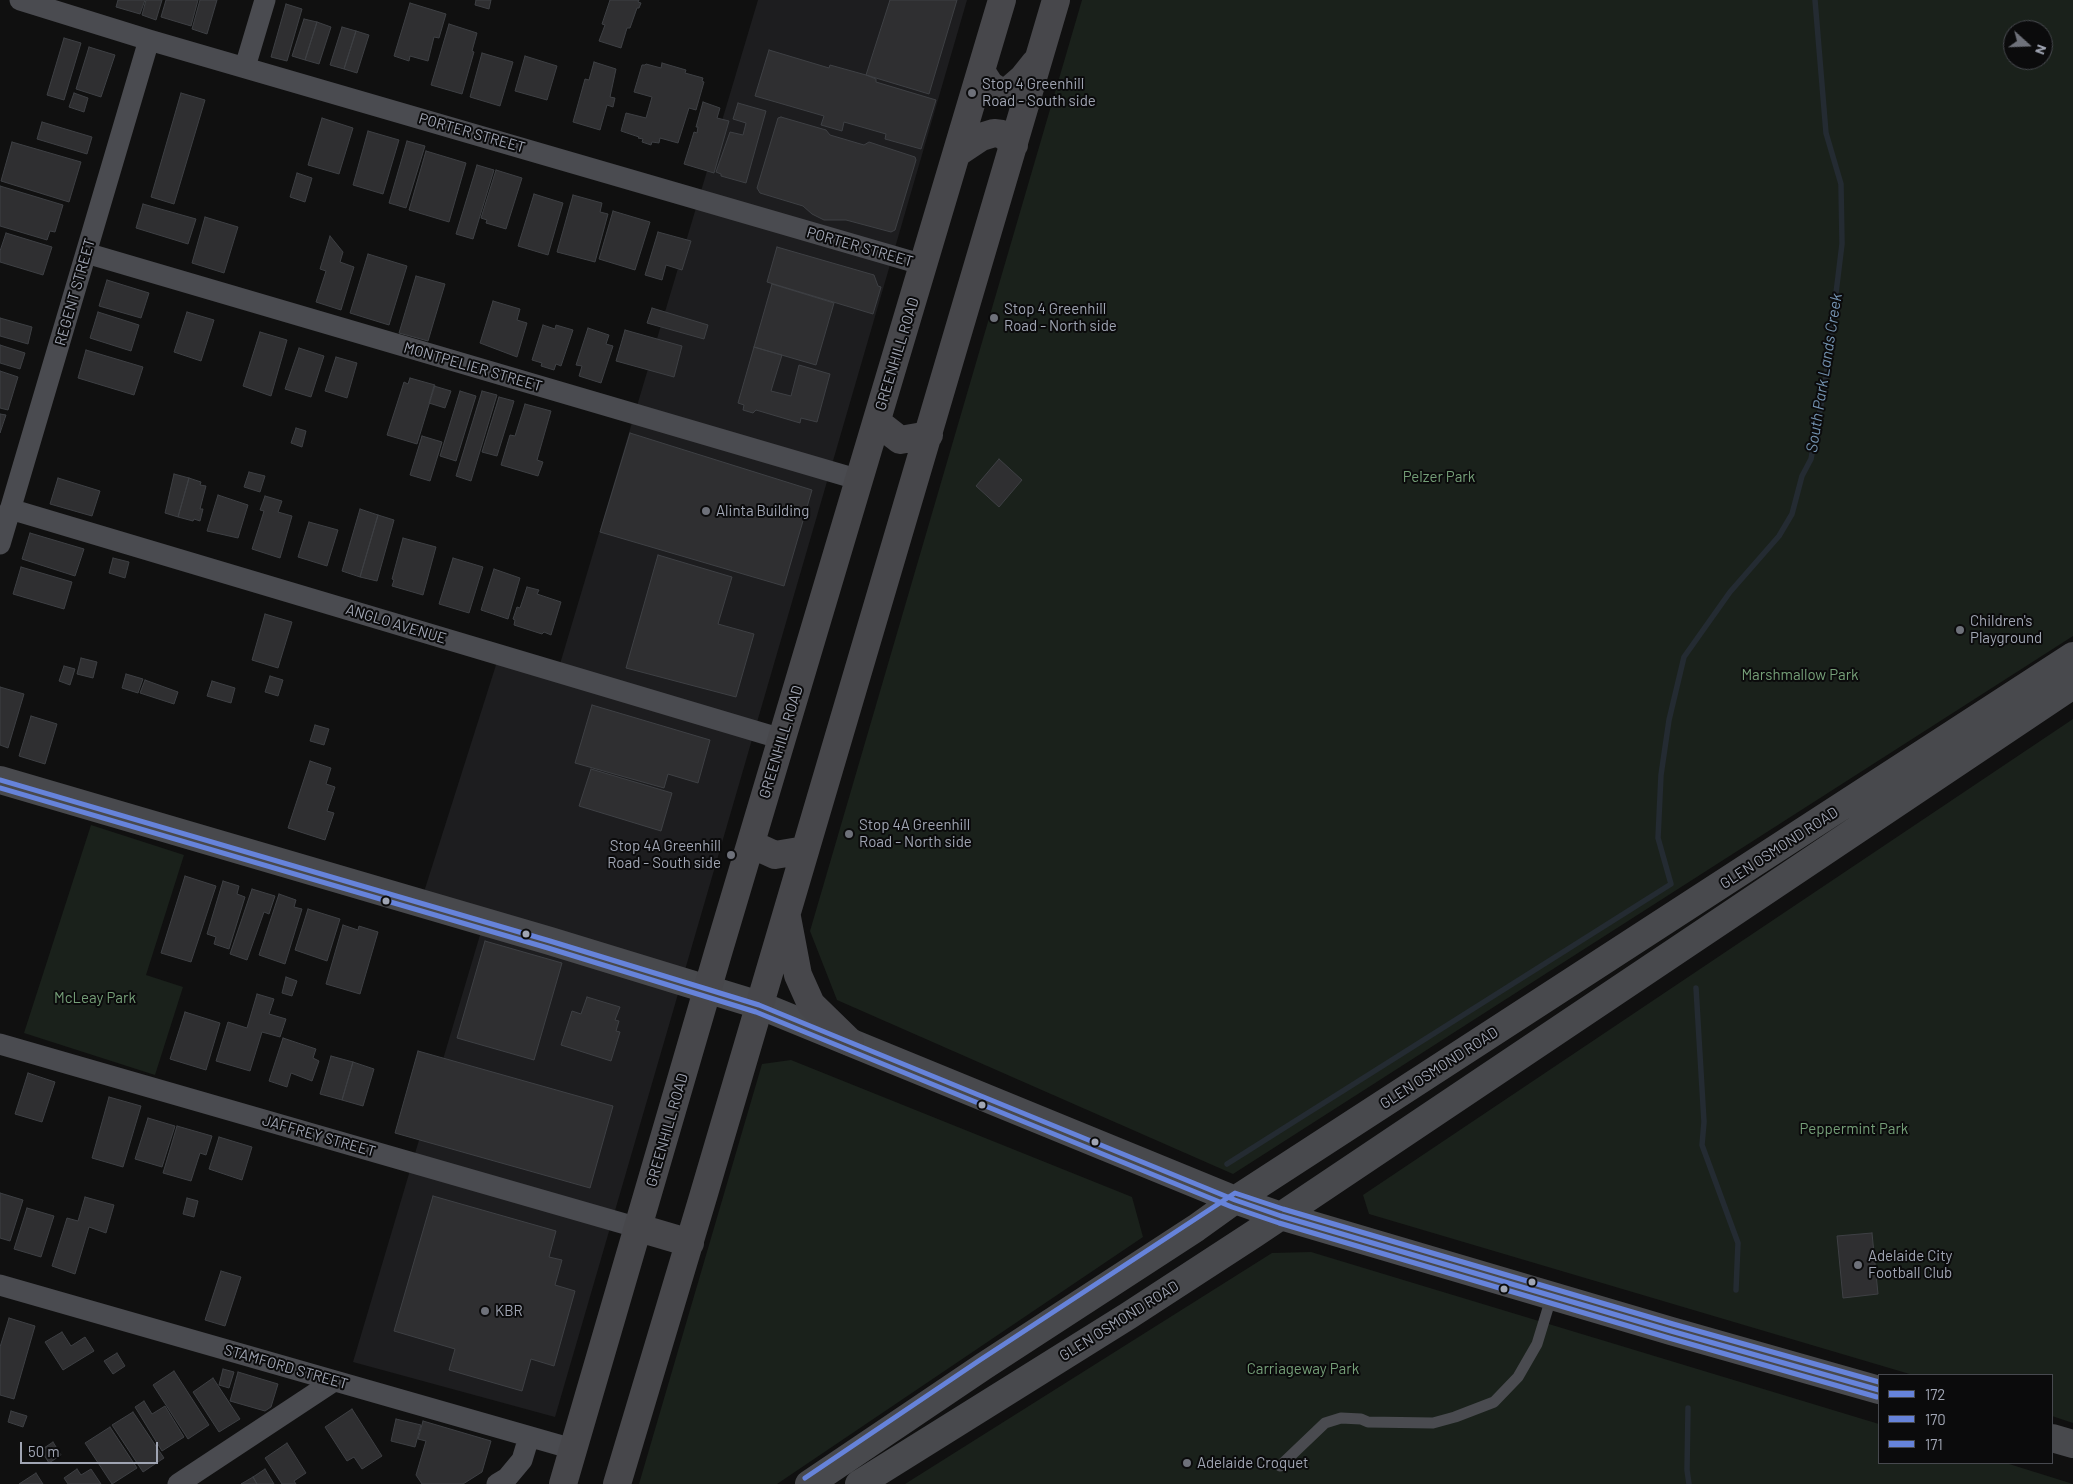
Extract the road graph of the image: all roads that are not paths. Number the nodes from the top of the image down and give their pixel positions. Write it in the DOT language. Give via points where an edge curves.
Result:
graph roads {
  1 [pos="22,0"];
  2 [pos="265,0"];
  3 [pos="1002,0"];
  4 [pos="1056,0"];
  5 [pos="149,40"];
  6 [pos="1038,60"];
  7 [pos="245,67"];
  8 [pos="981,71"];
  9 [pos="1014,145"];
  10 [pos="957,153"];
  11 [pos="86,253"];
  12 [pos="924,265"];
  13 [pos="877,422"];
  14 [pos="929,435"];
  15 [pos="860,480"];
  16 [pos="10,509"];
  17 [pos="0,544"];
  18 [pos="2073,656"];
  19 [pos="2073,685"];
  20 [pos="782,739"];
  21 [pos="0,780"];
  22 [pos="751,844"];
  23 [pos="1780,848"];
  24 [pos="805,850"];
  25 [pos="1795,871"];
  26 [pos="786,913"];
  27 [pos="708,990"];
  28 [pos="759,1005"];
  29 [pos="850,1042"];
  30 [pos="0,1044"];
  31 [pos="1235,1200"];
  32 [pos="1281,1216"];
  33 [pos="639,1228"];
  34 [pos="690,1243"];
  35 [pos="0,1285"];
  36 [pos="1552,1295"];
  37 [pos="334,1381"];
  38 [pos="1878,1390"];
  39 [pos="529,1437"];
  40 [pos="2053,1438"];
  41 [pos="2073,1444"];
  42 [pos="573,1449"];
  43 [pos="1280,1466"];
  44 [pos="178,1484"];
  45 [pos="497,1484"];
  46 [pos="563,1484"];
  47 [pos="616,1484"];
  48 [pos="809,1484"];
  49 [pos="859,1484"];
  1 -- 5 [label="street, PORTER STREET"];
  2 -- 7 [label="street"];
  3 -- 8 [label="highway, GREENHILL ROAD"];
  4 -- 6 [label="highway"];
  5 -- 7 [label="street, PORTER STREET"];
  5 -- 11 [label="street, REGENT STREET"];
  6 -- 8 [label="highway" via="1007,92 990,85"];
  6 -- 9 [label="highway"];
  7 -- 12 [label="street, PORTER STREET"];
  8 -- 10 [label="highway, GREENHILL ROAD"];
  9 -- 10 [label="highway" via="1002,134 994,133 981,137"];
  9 -- 14 [label="highway"];
  10 -- 12 [label="highway, GREENHILL ROAD"];
  11 -- 15 [label="street, MONTPELIER STREET"];
  11 -- 16 [label="street, REGENT STREET"];
  12 -- 13 [label="highway, GREENHILL ROAD"];
  13 -- 14 [label="highway" via="900,440"];
  13 -- 15 [label="highway, GREENHILL ROAD"];
  14 -- 24 [label="highway"];
  15 -- 20 [label="highway, GREENHILL ROAD"];
  16 -- 17 [label="street, REGENT STREET"];
  16 -- 20 [label="street, ANGLO AVENUE"];
  18 -- 23 [label="main road, GLEN OSMOND ROAD"];
  19 -- 25 [label="main road, GLEN OSMOND ROAD"];
  20 -- 22 [label="highway, GREENHILL ROAD"];
  21 -- 27 [label="main road"];
  22 -- 24 [label="highway" via="775,855"];
  22 -- 27 [label="highway, GREENHILL ROAD"];
  23 -- 25 [label="main road"];
  23 -- 31 [label="main road, GLEN OSMOND ROAD"];
  24 -- 26 [label="highway"];
  25 -- 32 [label="main road, GLEN OSMOND ROAD"];
  26 -- 28 [label="highway"];
  26 -- 29 [label="highway" via="798,975 811,1004"];
  27 -- 28 [label="main road"];
  27 -- 33 [label="highway, GREENHILL ROAD"];
  28 -- 29 [label="main road"];
  28 -- 34 [label="highway"];
  29 -- 31 [label="main road"];
  30 -- 33 [label="street, JAFFREY STREET"];
  31 -- 32 [label="main road"];
  31 -- 48 [label="main road, GLEN OSMOND ROAD"];
  32 -- 36 [label="main road"];
  32 -- 49 [label="main road, GLEN OSMOND ROAD"];
  33 -- 34 [label="highway"];
  33 -- 42 [label="highway, GREENHILL ROAD"];
  34 -- 47 [label="highway"];
  35 -- 37 [label="street, STAMFORD STREET"];
  36 -- 38 [label="main road"];
  36 -- 43 [label="lane" via="1537,1344 1518,1377 1494,1402 1433,1423 1368,1422 1341,1418 1325,1423"];
  37 -- 39 [label="street, STAMFORD STREET"];
  37 -- 44 [label="street"];
  39 -- 42 [label="street, STAMFORD STREET"];
  39 -- 45 [label="street" via="522,1460 507,1478"];
  40 -- 41 [label="main road"];
  42 -- 46 [label="highway, GREENHILL ROAD"];
}
